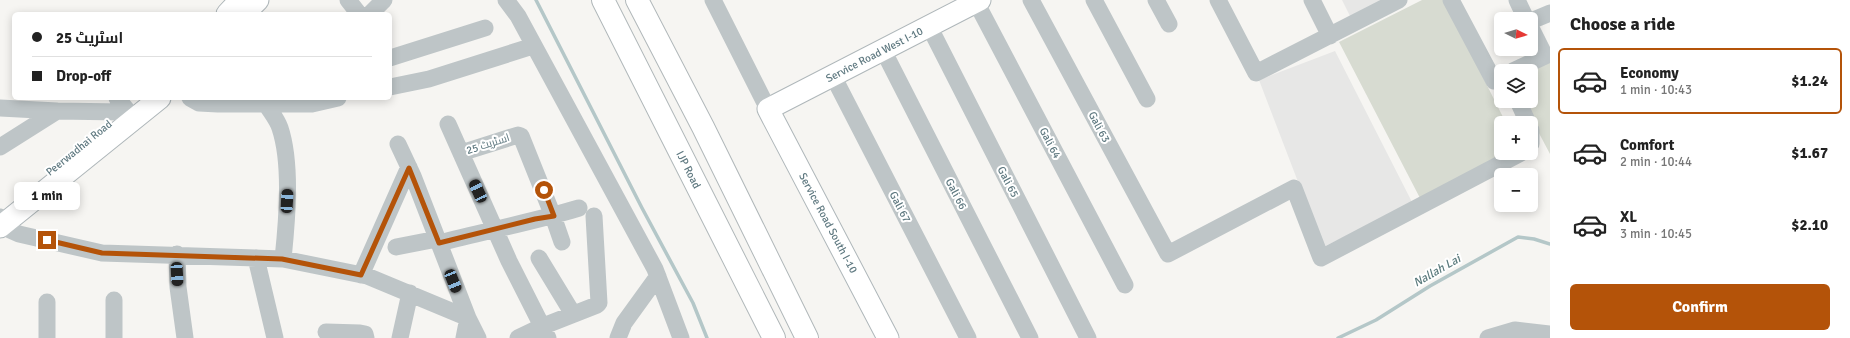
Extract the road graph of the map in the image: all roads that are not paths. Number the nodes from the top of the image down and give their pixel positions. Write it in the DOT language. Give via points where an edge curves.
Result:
graph roads {
  1 [pos="240,0"];
  2 [pos="258,0"];
  3 [pos="348,0"];
  4 [pos="384,0"];
  5 [pos="506,0"];
  6 [pos="603,0"];
  7 [pos="637,0"];
  8 [pos="713,0"];
  9 [pos="1031,0"];
  10 [pos="1094,0"];
  11 [pos="1156,0"];
  12 [pos="1218,0"];
  13 [pos="1312,0"];
  14 [pos="1399,0"];
  15 [pos="1451,0"];
  16 [pos="1517,0"];
  17 [pos="978,1"];
  18 [pos="228,12"];
  19 [pos="246,12"];
  20 [pos="357,12"];
  21 [pos="372,12"];
  22 [pos="1523,12"];
  23 [pos="1550,13"];
  24 [pos="1538,18"];
  25 [pos="1169,24"];
  26 [pos="928,26"];
  27 [pos="486,28"];
  28 [pos="1330,36"];
  29 [pos="1538,42"];
  30 [pos="533,46"];
  31 [pos="883,50"];
  32 [pos="392,57"];
  33 [pos="1528,64"];
  34 [pos="1494,74"];
  35 [pos="392,75"];
  36 [pos="833,76"];
  37 [pos="394,86"];
  38 [pos="1147,99"];
  39 [pos="157,100"];
  40 [pos="194,100"];
  41 [pos="329,100"];
  42 [pos="126,104"];
  43 [pos="266,104"];
  44 [pos="0,108"];
  45 [pos="768,109"];
  46 [pos="57,111"];
  47 [pos="448,124"];
  48 [pos="398,144"];
  49 [pos="0,148"];
  50 [pos="461,154"];
  51 [pos="1508,160"];
  52 [pos="409,168"];
  53 [pos="579,208"];
  54 [pos="554,216"];
  55 [pos="594,216"];
  56 [pos="1,220"];
  57 [pos="496,228"];
  58 [pos="438,241"];
  59 [pos="562,242"];
  60 [pos="396,247"];
  61 [pos="177,254"];
  62 [pos="256,258"];
  63 [pos="538,258"];
  64 [pos="282,259"];
  65 [pos="361,275"];
  66 [pos="658,276"];
  67 [pos="1125,285"];
  68 [pos="410,293"];
  69 [pos="114,300"];
  70 [pos="47,302"];
  71 [pos="573,314"];
  72 [pos="468,318"];
  73 [pos="326,332"];
  74 [pos="544,332"];
  75 [pos="1550,334"];
  76 [pos="47,338"];
  77 [pos="114,338"];
  78 [pos="185,338"];
  79 [pos="275,338"];
  80 [pos="366,338"];
  81 [pos="400,338"];
  82 [pos="464,338"];
  83 [pos="478,338"];
  84 [pos="518,338"];
  85 [pos="618,338"];
  86 [pos="681,338"];
  87 [pos="774,338"];
  88 [pos="807,338"];
  89 [pos="888,338"];
  90 [pos="968,338"];
  91 [pos="1030,338"];
  92 [pos="1088,338"];
  93 [pos="1488,338"];
  1 -- 18 [label="main road"];
  2 -- 19 [label="main road"];
  3 -- 20 [label="street"];
  4 -- 21 [label="street"];
  5 -- 30 [label="street" via="518,16"];
  6 -- 87 [label="highway, IJP Road"];
  7 -- 88 [label="highway"];
  8 -- 45 [label="street"];
  9 -- 51 [label="street, Gali 63" via="1168,254 1294,188 1321,258"];
  10 -- 38 [label="street"];
  11 -- 25 [label="street"];
  12 -- 28 [label="street" via="1256,73"];
  13 -- 28 [label="street"];
  14 -- 28 [label="street"];
  15 -- 34 [label="street"];
  16 -- 22 [label="street"];
  17 -- 26 [label="main road, Service Road West I-10"];
  17 -- 67 [label="street, Gali 64"];
  23 -- 24 [label="street"];
  26 -- 31 [label="main road, Service Road West I-10"];
  26 -- 92 [label="street, Gali 65"];
  27 -- 32 [label="street"];
  29 -- 33 [label="street" via="1545,56"];
  30 -- 37 [label="street"];
  30 -- 66 [label="street"];
  31 -- 36 [label="main road, Service Road West I-10"];
  31 -- 91 [label="street, Gali 66"];
  35 -- 37 [label="street"];
  36 -- 45 [label="main road, Service Road West I-10"];
  36 -- 90 [label="street, Gali 67"];
  39 -- 56 [label="main road"];
  40 -- 43 [label="street" via="199,103"];
  41 -- 43 [label="street" via="312,104"];
  42 -- 46 [label="street"];
  42 -- 56 [label="main road, Peerwadhai Road"];
  43 -- 64 [label="street" via="283,138 288,186"];
  44 -- 46 [label="street"];
  45 -- 89 [label="main road, Service Road South I-10"];
  46 -- 49 [label="street"];
  47 -- 50 [label="street"];
  48 -- 52 [label="street"];
  50 -- 54 [label="street, اسٹریٹ 25" via="521,136"];
  50 -- 57 [label="street"];
  52 -- 58 [label="street"];
  52 -- 65 [label="street"];
  53 -- 54 [label="street"];
  54 -- 57 [label="street"];
  54 -- 59 [label="street, اسٹریٹ 25"];
  55 -- 71 [label="street" via="600,300 597,305"];
  56 -- 61 [label="street" via="10,230 20,234 102,253"];
  57 -- 58 [label="street"];
  57 -- 74 [label="street" via="509,261"];
  58 -- 60 [label="street"];
  58 -- 72 [label="street"];
  61 -- 62 [label="street"];
  61 -- 78 [label="street" via="178,287"];
  62 -- 64 [label="street"];
  62 -- 79 [label="street"];
  63 -- 71 [label="street"];
  64 -- 65 [label="street"];
  65 -- 68 [label="street"];
  66 -- 85 [label="street" via="624,324"];
  66 -- 86 [label="street"];
  68 -- 72 [label="street"];
  68 -- 81 [label="street"];
  69 -- 77 [label="street"];
  70 -- 76 [label="street"];
  71 -- 74 [label="street"];
  72 -- 82 [label="street"];
  72 -- 83 [label="street"];
  73 -- 80 [label="street" via="360,333 365,334"];
  74 -- 84 [label="street"];
  75 -- 93 [label="street" via="1515,330"];
}
